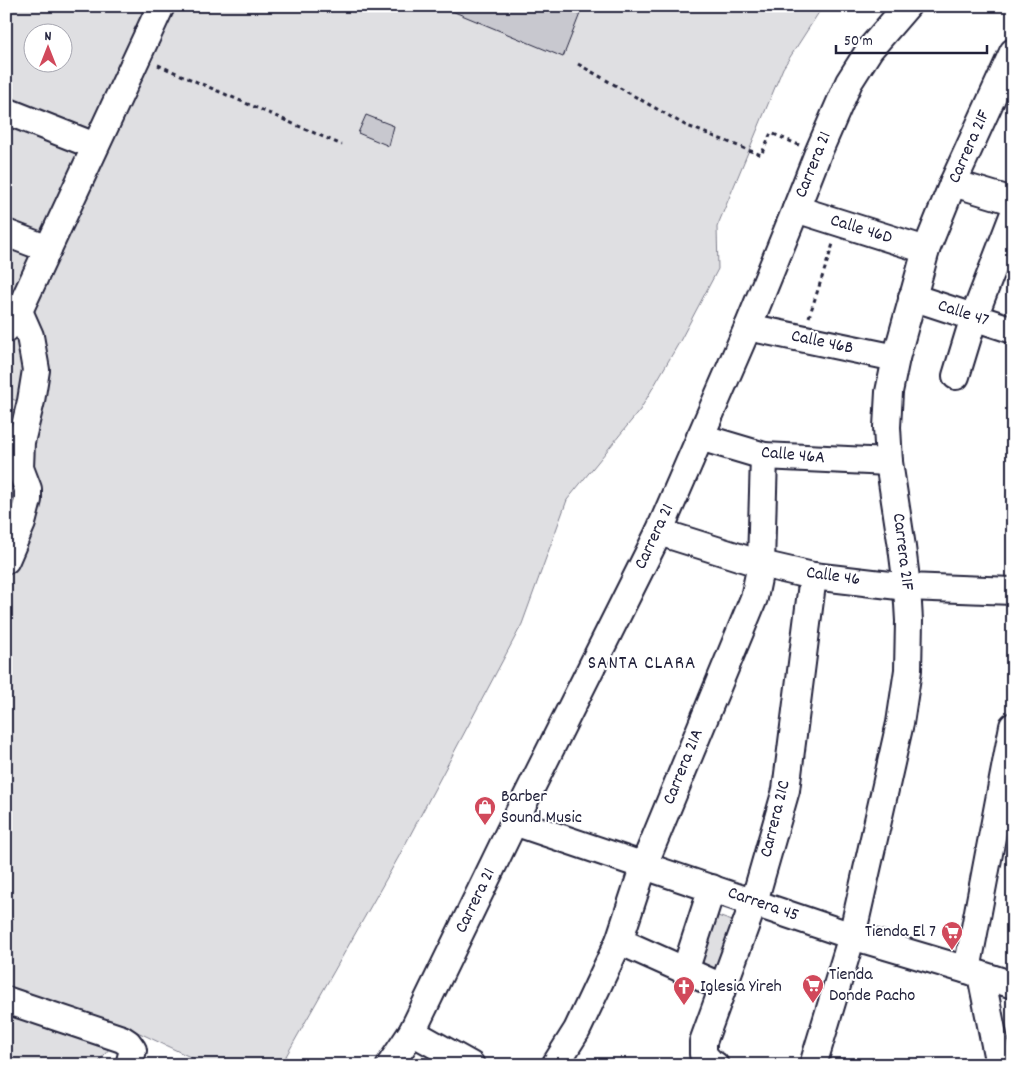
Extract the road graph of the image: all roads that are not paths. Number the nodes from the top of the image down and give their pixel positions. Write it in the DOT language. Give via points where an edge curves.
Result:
graph roads {
  1 [pos="160,6"];
  2 [pos="907,6"];
  3 [pos="1013,52"];
  4 [pos="6,111"];
  5 [pos="95,146"];
  6 [pos="953,183"];
  7 [pos="1013,201"];
  8 [pos="796,209"];
  9 [pos="1013,216"];
  10 [pos="6,233"];
  11 [pos="48,249"];
  12 [pos="926,250"];
  13 [pos="912,297"];
  14 [pos="974,317"];
  15 [pos="13,320"];
  16 [pos="748,327"];
  17 [pos="1013,330"];
  18 [pos="896,358"];
  19 [pos="956,376"];
  20 [pos="700,437"];
  21 [pos="764,456"];
  22 [pos="889,462"];
  23 [pos="658,532"];
  24 [pos="6,560"];
  25 [pos="761,564"];
  26 [pos="813,576"];
  27 [pos="907,587"];
  28 [pos="1013,591"];
  29 [pos="1013,726"];
  30 [pos="514,822"];
  31 [pos="644,865"];
  32 [pos="712,888"];
  33 [pos="754,902"];
  34 [pos="852,936"];
  35 [pos="619,941"];
  36 [pos="685,971"];
  37 [pos="974,973"];
  38 [pos="1013,985"];
  39 [pos="722,987"];
  40 [pos="6,1000"];
  41 [pos="412,1032"];
  42 [pos="709,1059"];
  43 [pos="129,1065"];
  44 [pos="390,1065"];
  45 [pos="471,1065"];
  46 [pos="555,1065"];
  47 [pos="813,1065"];
  48 [pos="999,1065"];
  1 -- 5 [label="street"];
  2 -- 8 [label="street, Carrera 21" via="870,49 849,82"];
  3 -- 6 [label="street, Carrera 21F"];
  4 -- 5 [label="street"];
  5 -- 11 [label="street"];
  6 -- 7 [label="street"];
  6 -- 12 [label="street, Carrera 21F"];
  8 -- 12 [label="street, Calle 46D"];
  8 -- 16 [label="street, Carrera 21"];
  9 -- 14 [label="street"];
  10 -- 11 [label="street"];
  11 -- 15 [label="street"];
  12 -- 13 [label="street, Carrera 21F"];
  13 -- 14 [label="street, Calle 47"];
  13 -- 18 [label="street, Carrera 21F"];
  14 -- 17 [label="street, Calle 47"];
  14 -- 19 [label="street"];
  15 -- 24 [label="street" via="30,336 36,370 32,401 20,442 20,468 28,489 28,500"];
  16 -- 18 [label="street, Calle 46B"];
  16 -- 20 [label="street, Carrera 21"];
  18 -- 22 [label="street, Carrera 21F" via="888,392"];
  20 -- 21 [label="street, Calle 46A"];
  20 -- 23 [label="street, Carrera 21"];
  21 -- 22 [label="street, Calle 46A"];
  21 -- 25 [label="street, Carrera 21A"];
  22 -- 27 [label="street, Carrera 21F"];
  23 -- 25 [label="street, Calle 46"];
  23 -- 30 [label="street, Carrera 21"];
  25 -- 26 [label="street, Calle 46"];
  25 -- 31 [label="street, Carrera 21A" via="754,598"];
  26 -- 27 [label="street, Calle 46"];
  26 -- 33 [label="street, Carrera 21C" via="786,790"];
  27 -- 28 [label="street, Calle 46"];
  27 -- 34 [label="street, Carrera 21F" via="908,670 900,724"];
  29 -- 37 [label="street"];
  30 -- 31 [label="street, Carrera 45"];
  30 -- 41 [label="street, Carrera 21"];
  31 -- 32 [label="street, Carrera 45"];
  31 -- 35 [label="street, Carrera 21A"];
  32 -- 33 [label="street, Carrera 45"];
  32 -- 36 [label="street"];
  33 -- 34 [label="street, Carrera 45"];
  33 -- 39 [label="street, Carrera 21C"];
  34 -- 37 [label="street, Carrera 45"];
  34 -- 47 [label="street, Carrera 21F"];
  35 -- 36 [label="street"];
  35 -- 46 [label="street, Carrera 21A" via="577,1030"];
  36 -- 39 [label="street"];
  37 -- 38 [label="street, Carrera 45"];
  37 -- 48 [label="street"];
  39 -- 42 [label="street, Carrera 21C" via="703,1042"];
  40 -- 43 [label="street" via="122,1040 133,1050"];
  41 -- 44 [label="street, Carrera 21"];
  41 -- 45 [label="street"];
}
